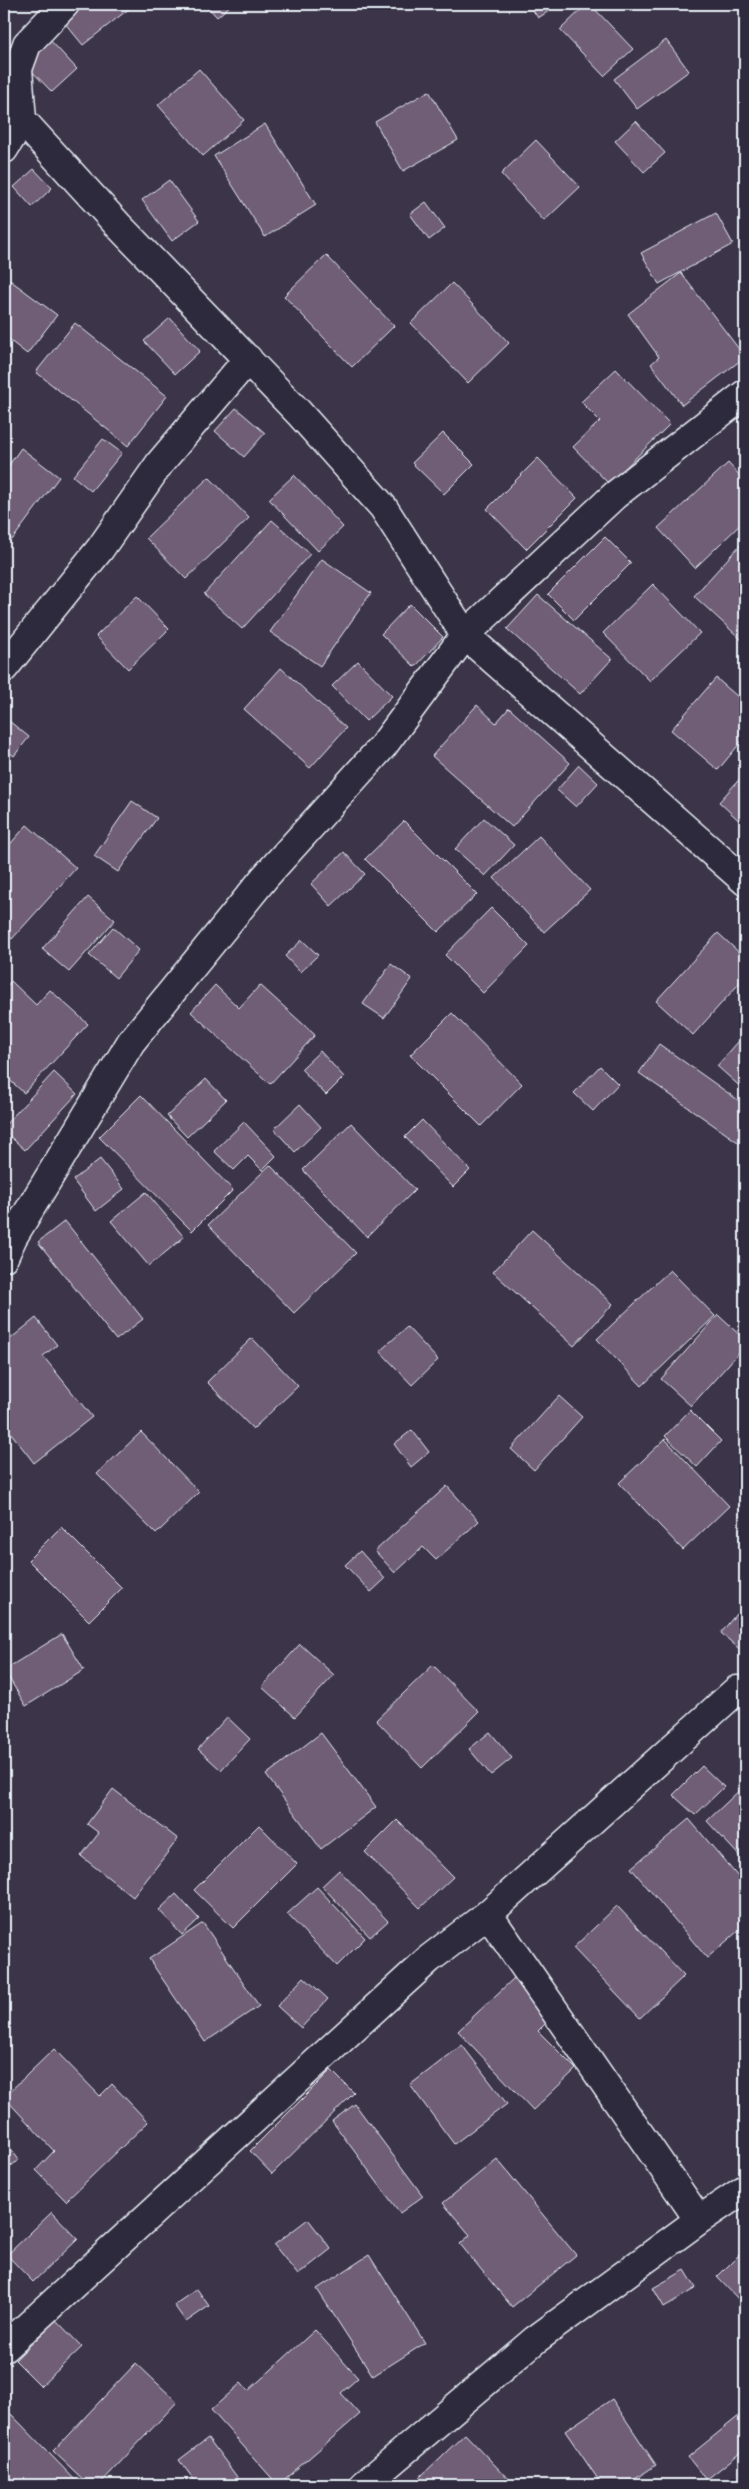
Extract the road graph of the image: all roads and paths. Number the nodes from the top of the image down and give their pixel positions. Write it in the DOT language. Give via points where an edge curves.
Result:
graph roads {
  1 [pos="65,4"];
  2 [pos="13,111"];
  3 [pos="4,150"];
  4 [pos="248,359"];
  5 [pos="745,394"];
  6 [pos="465,635"];
  7 [pos="4,668"];
  8 [pos="745,881"];
  9 [pos="4,1257"];
  10 [pos="737,1690"];
  11 [pos="488,1914"];
  12 [pos="745,2189"];
  13 [pos="699,2220"];
  14 [pos="4,2348"];
  15 [pos="364,2485"];
  1 -- 2 [label="street" via="27,44 18,69"];
  2 -- 3 [label="street"];
  2 -- 4 [label="street"];
  4 -- 6 [label="street" via="382,507"];
  4 -- 7 [label="street" via="160,463 100,549"];
  5 -- 6 [label="street" via="615,495"];
  6 -- 8 [label="street"];
  6 -- 9 [label="street" via="383,746 264,877 131,1042"];
  10 -- 11 [label="street"];
  11 -- 13 [label="street"];
  11 -- 14 [label="street" via="429,1959"];
  12 -- 13 [label="street"];
  13 -- 15 [label="street" via="535,2340"];
}
